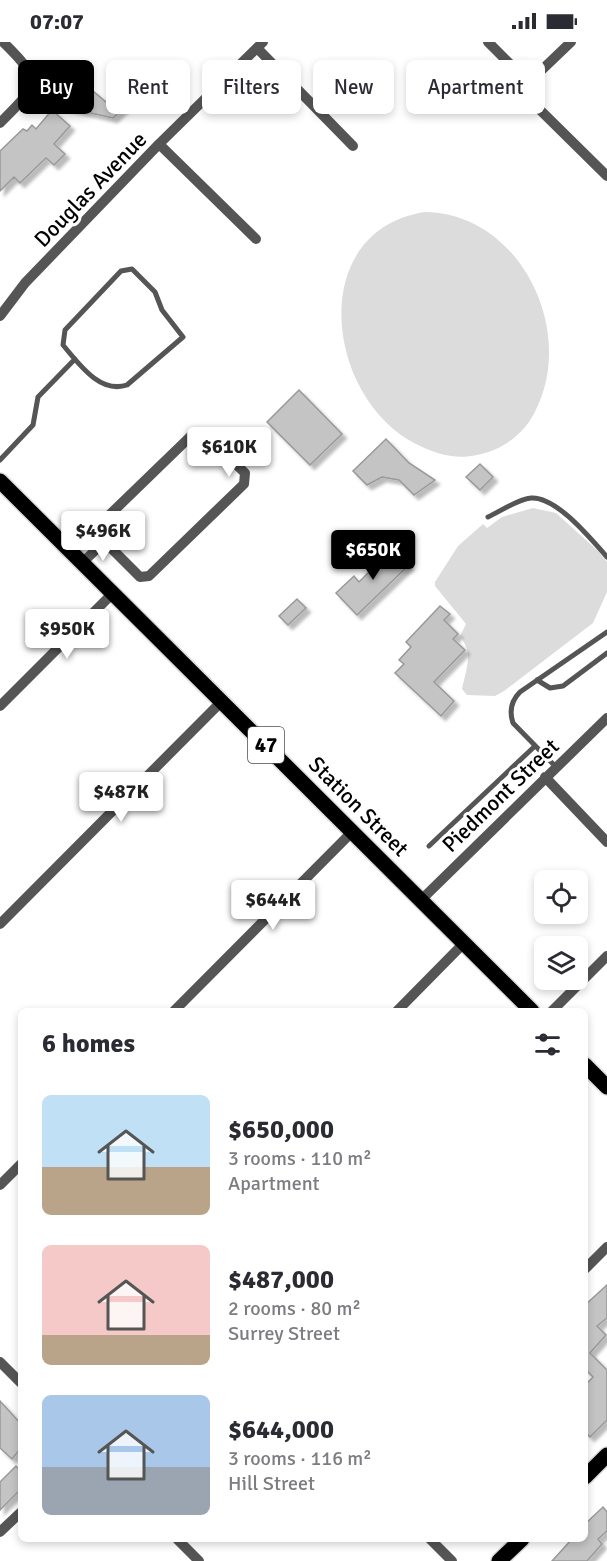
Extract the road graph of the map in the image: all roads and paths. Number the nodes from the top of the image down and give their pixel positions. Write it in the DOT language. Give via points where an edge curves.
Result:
graph roads {
  1 [pos="3,42"];
  2 [pos="488,42"];
  3 [pos="571,42"];
  4 [pos="261,45"];
  5 [pos="506,60"];
  6 [pos="545,67"];
  7 [pos="544,114"];
  8 [pos="0,123"];
  9 [pos="159,144"];
  10 [pos="353,146"];
  11 [pos="607,176"];
  12 [pos="256,239"];
  13 [pos="0,316"];
  14 [pos="75,359"];
  15 [pos="0,460"];
  16 [pos="0,481"];
  17 [pos="488,517"];
  18 [pos="104,542"];
  19 [pos="607,557"];
  20 [pos="82,562"];
  21 [pos="113,593"];
  22 [pos="607,632"];
  23 [pos="607,653"];
  24 [pos="537,680"];
  25 [pos="222,701"];
  26 [pos="0,706"];
  27 [pos="607,718"];
  28 [pos="535,746"];
  29 [pos="556,767"];
  30 [pos="545,777"];
  31 [pos="353,831"];
  32 [pos="607,842"];
  33 [pos="429,846"];
  34 [pos="421,900"];
  35 [pos="0,924"];
  36 [pos="464,943"];
  37 [pos="607,956"];
  38 [pos="177,1008"];
  39 [pos="400,1008"];
  40 [pos="529,1008"];
  41 [pos="555,1008"];
  42 [pos="588,1068"];
  43 [pos="607,1087"];
  44 [pos="18,1167"];
  45 [pos="0,1185"];
  46 [pos="607,1247"];
  47 [pos="588,1266"];
  48 [pos="0,1362"];
  49 [pos="18,1380"];
  50 [pos="607,1455"];
  51 [pos="588,1469"];
  52 [pos="18,1515"];
  53 [pos="0,1533"];
  54 [pos="180,1542"];
  55 [pos="433,1542"];
  56 [pos="519,1542"];
  57 [pos="199,1561"];
  58 [pos="452,1561"];
  59 [pos="500,1561"];
  1 -- 8 [label="street" via="25,64 32,80 28,96"];
  2 -- 5 [label="street"];
  3 -- 6 [label="street"];
  4 -- 9 [label="street, Douglas Avenue"];
  4 -- 10 [label="street"];
  7 -- 11 [label="street"];
  9 -- 12 [label="street"];
  9 -- 13 [label="street, Douglas Avenue" via="25,283"];
  14 -- 14 [label="lane" via="63,345 64,330 121,271 132,269 155,292 162,310 183,337 127,385 116,389 104,386"];
  14 -- 15 [label="lane" via="38,397 33,425"];
  16 -- 20 [label="main road, Station Street / 47"];
  17 -- 19 [label="lane" via="529,497 544,498 568,516"];
  18 -- 18 [label="street" via="98,535 98,526 194,434 205,434 245,473 244,484 149,576 140,578"];
  18 -- 20 [label="street"];
  20 -- 21 [label="main road, Station Street / 47"];
  21 -- 25 [label="main road, Station Street / 47"];
  21 -- 26 [label="street"];
  22 -- 24 [label="lane"];
  23 -- 24 [label="lane" via="563,686 550,688"];
  24 -- 28 [label="lane" via="516,697 511,714 513,723"];
  25 -- 31 [label="main road, Station Street / 47"];
  25 -- 35 [label="street"];
  27 -- 29 [label="street, Piedmont Street"];
  28 -- 29 [label="lane"];
  28 -- 33 [label="lane"];
  29 -- 30 [label="street, Piedmont Street"];
  30 -- 32 [label="street"];
  30 -- 34 [label="street, Piedmont Street"];
  31 -- 34 [label="main road, Station Street / 47"];
  31 -- 38 [label="street"];
  34 -- 36 [label="main road, Station Street / 47"];
  36 -- 39 [label="street"];
  36 -- 40 [label="main road, Station Street / 47"];
  37 -- 41 [label="street"];
  42 -- 43 [label="main road"];
  44 -- 45 [label="street"];
  46 -- 47 [label="street"];
  48 -- 49 [label="street"];
  50 -- 51 [label="main road"];
  52 -- 53 [label="street"];
  54 -- 57 [label="street"];
  55 -- 58 [label="street"];
  56 -- 59 [label="main road"];
}
